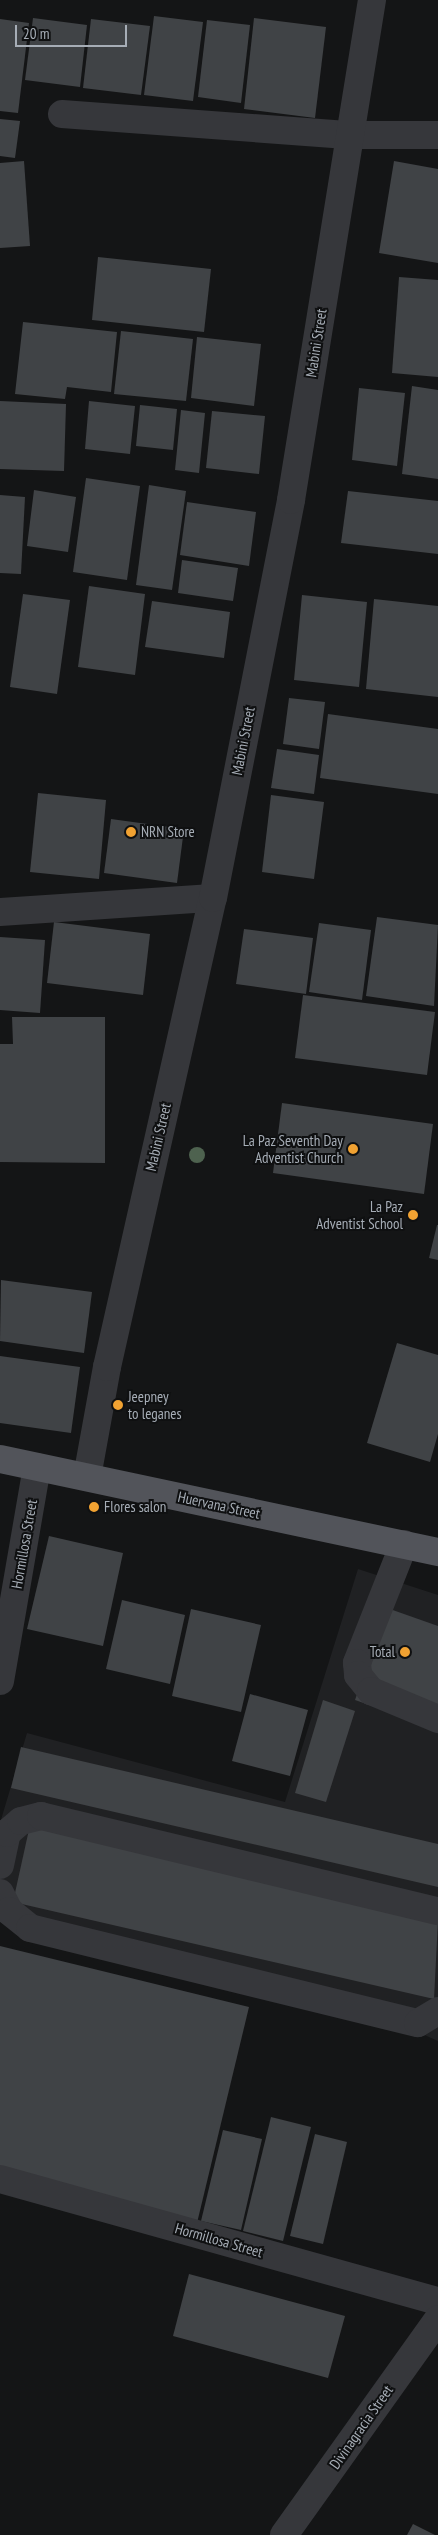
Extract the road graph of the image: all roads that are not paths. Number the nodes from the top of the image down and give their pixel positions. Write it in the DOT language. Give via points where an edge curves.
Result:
graph roads {
  1 [pos="372,0"];
  2 [pos="62,114"];
  3 [pos="350,134"];
  4 [pos="438,135"];
  5 [pos="213,898"];
  6 [pos="0,912"];
  7 [pos="0,1459"];
  8 [pos="37,1467"];
  9 [pos="87,1477"];
  10 [pos="404,1544"];
  11 [pos="438,1552"];
  12 [pos="0,1681"];
  13 [pos="438,1719"];
  14 [pos="0,1865"];
  15 [pos="0,1893"];
  16 [pos="438,1912"];
  17 [pos="438,2011"];
  18 [pos="0,2179"];
  19 [pos="438,2301"];
  20 [pos="438,2319"];
  21 [pos="287,2534"];
  1 -- 3 [label="street, Mabini Street"];
  2 -- 3 [label="street"];
  3 -- 4 [label="street"];
  3 -- 5 [label="street, Mabini Street" via="291,500"];
  5 -- 6 [label="street"];
  5 -- 9 [label="street, Mabini Street" via="107,1367"];
  7 -- 8 [label="main road, Huervana Street"];
  8 -- 9 [label="main road, Huervana Street"];
  8 -- 12 [label="street, Hormillosa Street"];
  9 -- 10 [label="main road, Huervana Street"];
  10 -- 11 [label="main road, Huervana Street"];
  10 -- 13 [label="street" via="357,1663 358,1675 371,1691"];
  14 -- 16 [label="street" via="7,1833 21,1821 42,1816"];
  15 -- 17 [label="street" via="8,1911 30,1928 418,2023"];
  18 -- 19 [label="street, Hormillosa Street"];
  20 -- 21 [label="street, Divinagracia Street"];
}
